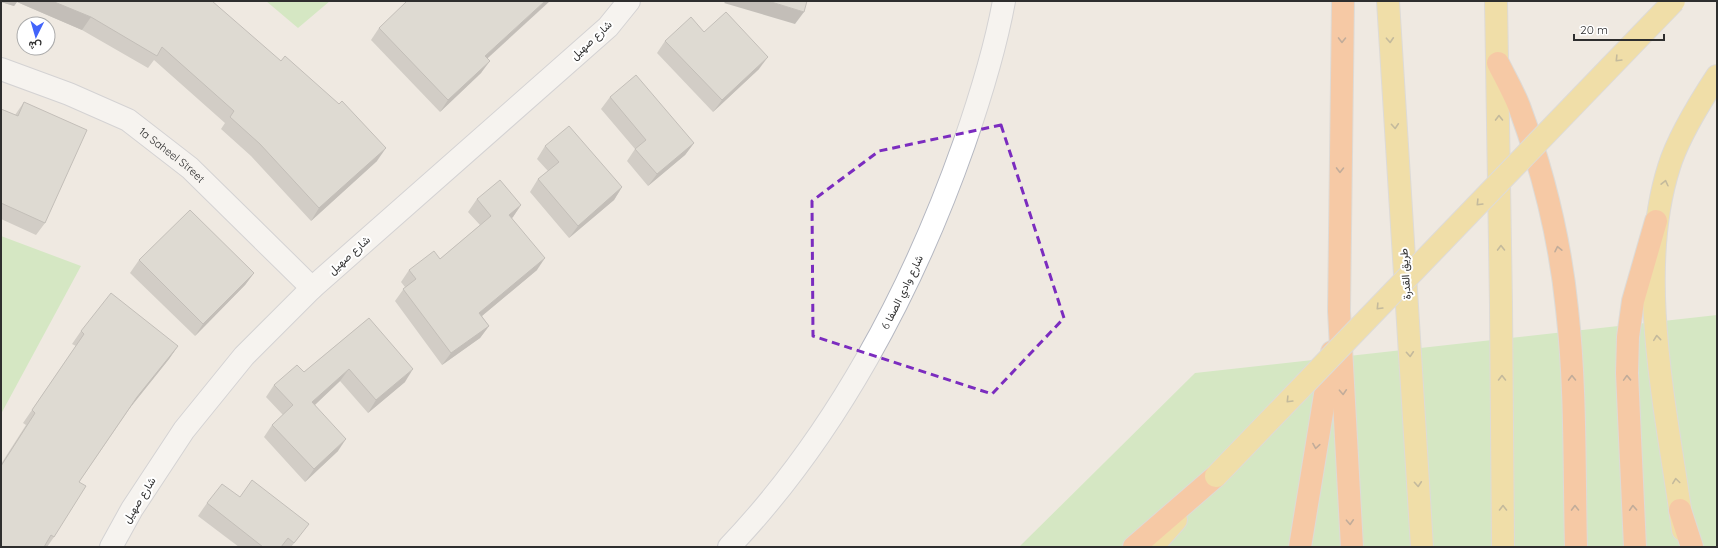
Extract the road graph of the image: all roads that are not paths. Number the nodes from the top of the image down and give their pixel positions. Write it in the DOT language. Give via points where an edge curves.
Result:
graph roads {
  1 [pos="629,1"];
  2 [pos="1004,1"];
  3 [pos="1343,1"];
  4 [pos="1388,1"];
  5 [pos="1496,1"];
  6 [pos="1674,1"];
  7 [pos="1498,63"];
  8 [pos="1,69"];
  9 [pos="1717,76"];
  10 [pos="1656,221"];
  11 [pos="312,288"];
  12 [pos="1339,311"];
  13 [pos="1216,476"];
  14 [pos="1680,510"];
  15 [pos="111,547"];
  16 [pos="729,547"];
  17 [pos="1134,547"];
  18 [pos="1152,547"];
  19 [pos="1300,547"];
  20 [pos="1352,547"];
  21 [pos="1422,547"];
  22 [pos="1503,547"];
  23 [pos="1576,547"];
  24 [pos="1635,547"];
  25 [pos="1685,547"];
  26 [pos="1692,547"];
  1 -- 11 [label="street, شارع صهيل" via="608,27"];
  2 -- 16 [label="street, شارع وادي الصفا 6" via="980,99 948,188 907,283 868,358 817,437 756,519"];
  3 -- 12 [label="highway, one-way"];
  4 -- 21 [label="main road, طريق القدرة, one-way"];
  5 -- 7 [label="main road"];
  6 -- 13 [label="main road, one-way, bridge"];
  22 -- 7 [label="main road, one-way"];
  23 -- 7 [label="highway, one-way" via="1572,360 1559,256 1549,205 1535,155 1518,105"];
  8 -- 11 [label="street, 1a Saheel Street" via="69,94 128,120 190,168"];
  10 -- 9 [label="main road, one-way" via="1669,166 1696,108"];
  14 -- 10 [label="main road, one-way" via="1654,310"];
  24 -- 10 [label="highway, one-way" via="1627,373 1628,337 1633,301"];
  11 -- 15 [label="street, شارع صهيل" via="244,356 184,430 132,509"];
  12 -- 19 [label="highway, one-way"];
  12 -- 20 [label="highway, one-way"];
  13 -- 17 [label="highway"];
  13 -- 18 [label="main road"];
  14 -- 25 [label="main road"];
  14 -- 26 [label="highway"];
}
